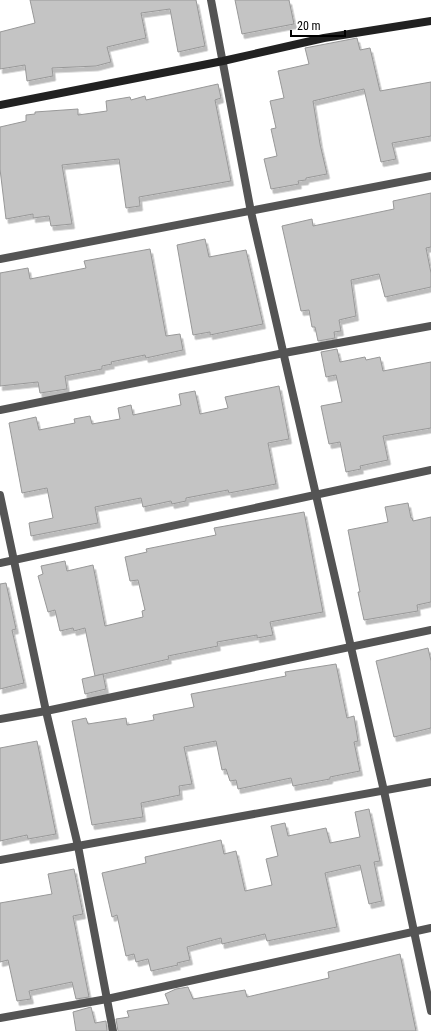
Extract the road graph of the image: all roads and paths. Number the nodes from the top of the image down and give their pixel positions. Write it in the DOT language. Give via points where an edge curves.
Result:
graph roads {
  1 [pos="211,0"];
  2 [pos="431,21"];
  3 [pos="223,61"];
  4 [pos="0,105"];
  5 [pos="431,176"];
  6 [pos="251,212"];
  7 [pos="0,260"];
  8 [pos="431,326"];
  9 [pos="284,353"];
  10 [pos="0,410"];
  11 [pos="431,470"];
  12 [pos="315,494"];
  13 [pos="0,495"];
  14 [pos="14,560"];
  15 [pos="0,563"];
  16 [pos="431,630"];
  17 [pos="351,647"];
  18 [pos="46,711"];
  19 [pos="0,719"];
  20 [pos="431,782"];
  21 [pos="384,791"];
  22 [pos="78,846"];
  23 [pos="0,860"];
  24 [pos="431,928"];
  25 [pos="414,932"];
  26 [pos="107,999"];
  27 [pos="431,1011"];
  28 [pos="0,1018"];
  29 [pos="113,1031"];
  1 -- 3 [label="street"];
  2 -- 3 [label="main road" via="324,38"];
  3 -- 4 [label="main road"];
  3 -- 6 [label="street"];
  5 -- 6 [label="street"];
  6 -- 7 [label="street"];
  6 -- 9 [label="street"];
  8 -- 9 [label="street"];
  9 -- 10 [label="street"];
  9 -- 12 [label="street"];
  11 -- 12 [label="street"];
  12 -- 14 [label="street"];
  12 -- 17 [label="street"];
  13 -- 14 [label="street"];
  14 -- 15 [label="street"];
  14 -- 18 [label="street"];
  16 -- 17 [label="street"];
  17 -- 18 [label="street"];
  17 -- 21 [label="street"];
  18 -- 19 [label="street"];
  18 -- 22 [label="street"];
  20 -- 21 [label="street"];
  21 -- 22 [label="street"];
  21 -- 25 [label="street"];
  22 -- 23 [label="street"];
  22 -- 26 [label="street"];
  24 -- 25 [label="street"];
  25 -- 26 [label="street"];
  25 -- 27 [label="street"];
  26 -- 28 [label="street"];
  26 -- 29 [label="street"];
}
